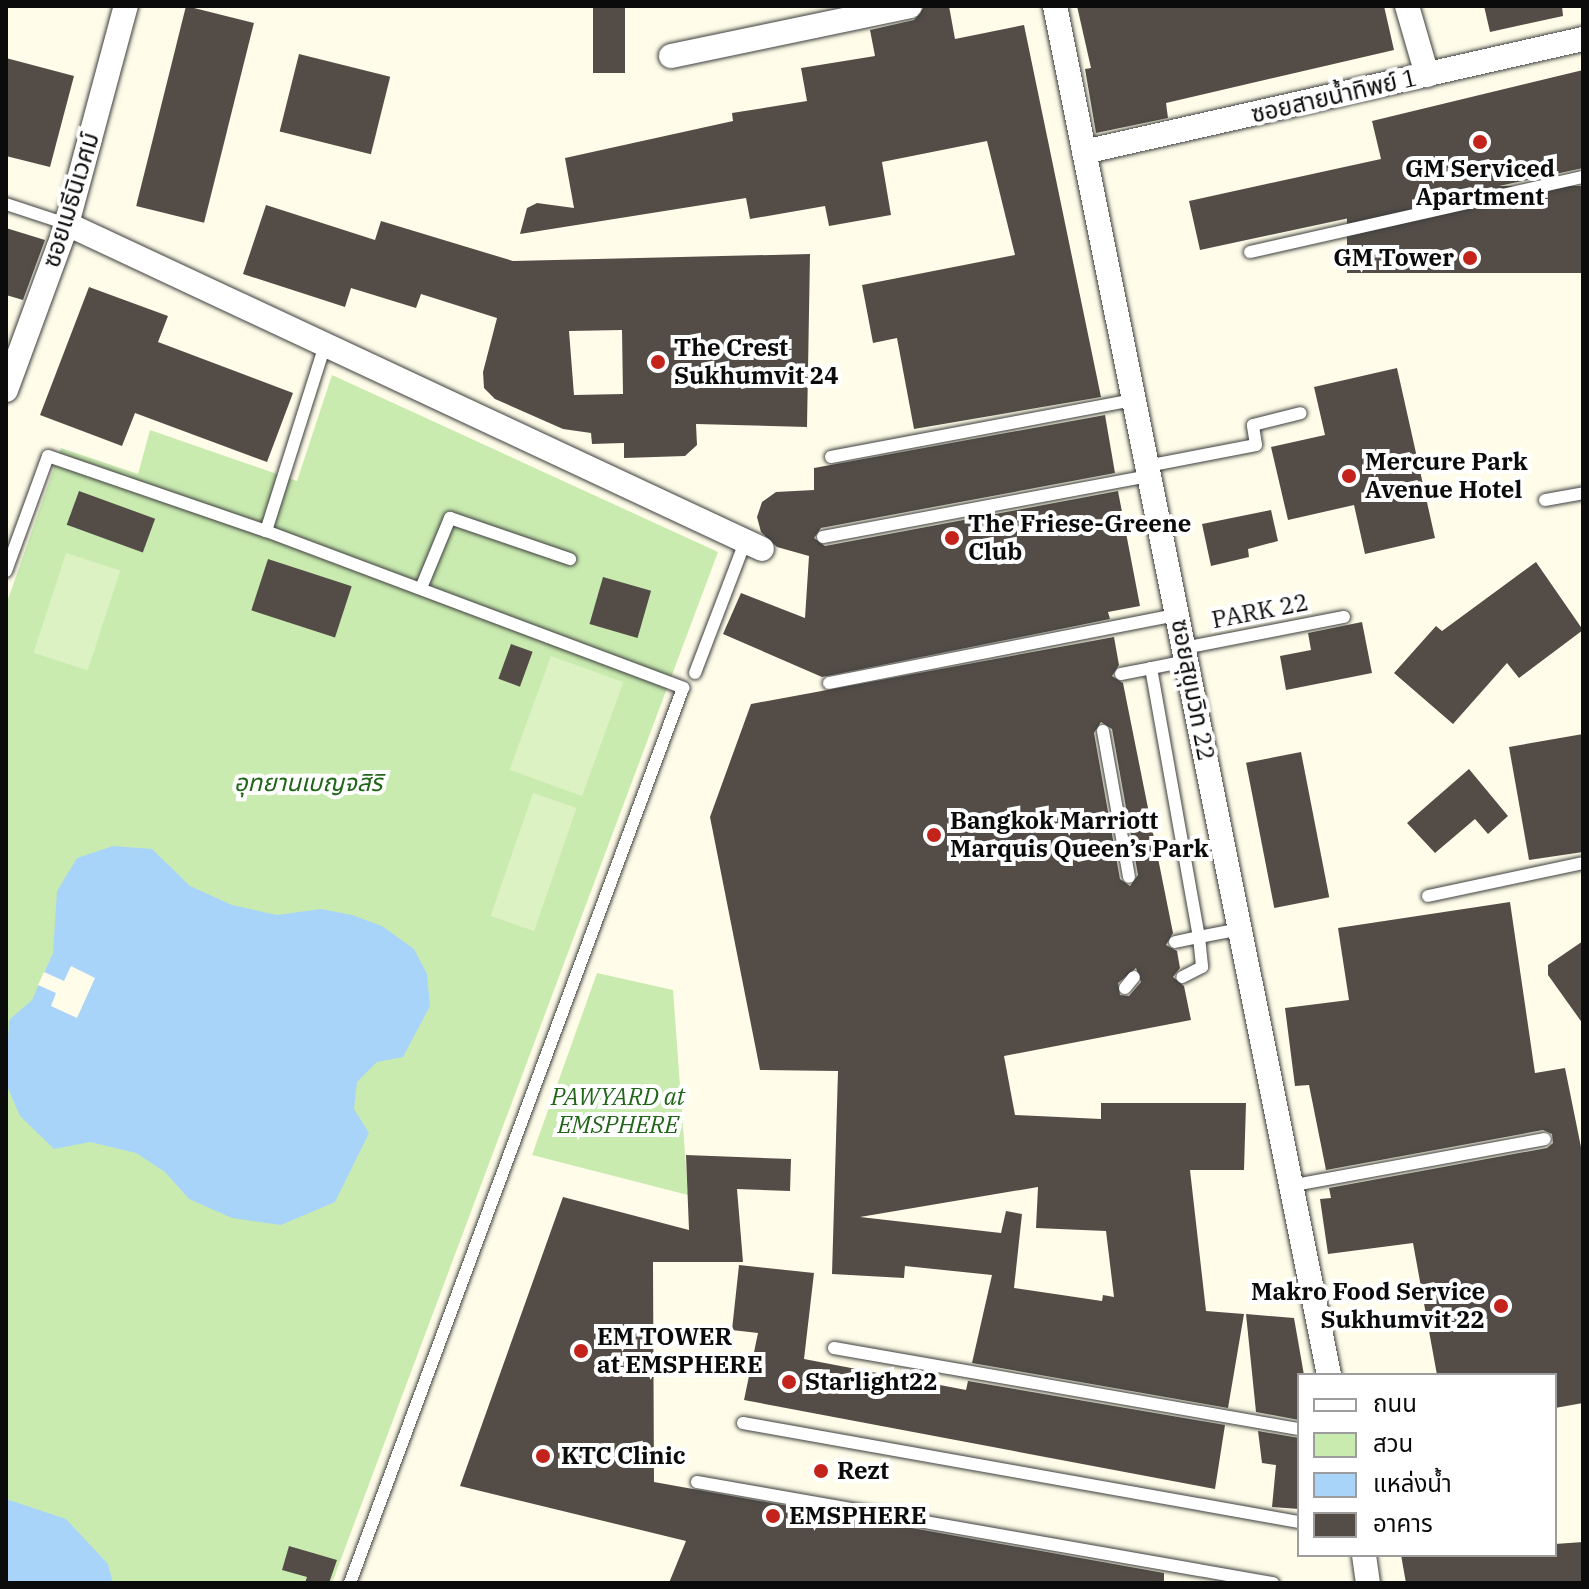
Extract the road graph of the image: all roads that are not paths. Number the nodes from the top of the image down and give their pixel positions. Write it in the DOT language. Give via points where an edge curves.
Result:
graph roads {
  1 [pos="126,6"];
  2 [pos="910,6"];
  3 [pos="1055,6"];
  4 [pos="1407,6"];
  5 [pos="1583,39"];
  6 [pos="671,56"];
  7 [pos="1427,75"];
  8 [pos="1084,152"];
  9 [pos="1583,177"];
  10 [pos="6,204"];
  11 [pos="67,224"];
  12 [pos="1250,252"];
  13 [pos="325,345"];
  14 [pos="6,390"];
  15 [pos="1134,400"];
  16 [pos="1301,413"];
  17 [pos="831,457"];
  18 [pos="1148,471"];
  19 [pos="1583,493"];
  20 [pos="1545,500"];
  21 [pos="266,531"];
  22 [pos="823,537"];
  23 [pos="754,546"];
  24 [pos="570,559"];
  25 [pos="6,571"];
  26 [pos="421,588"];
  27 [pos="1177,615"];
  28 [pos="1344,617"];
  29 [pos="1185,654"];
  30 [pos="1151,668"];
  31 [pos="695,673"];
  32 [pos="1121,674"];
  33 [pos="829,683"];
  34 [pos="1103,731"];
  35 [pos="1583,863"];
  36 [pos="1129,877"];
  37 [pos="1428,896"];
  38 [pos="1240,929"];
  39 [pos="1199,937"];
  40 [pos="1175,942"];
  41 [pos="1182,977"];
  42 [pos="1545,1139"];
  43 [pos="1289,1186"];
  44 [pos="834,1348"];
  45 [pos="1329,1373"];
  46 [pos="743,1423"];
  47 [pos="1297,1429"];
  48 [pos="697,1482"];
  49 [pos="1297,1522"];
  50 [pos="1364,1557"];
  51 [pos="350,1583"];
  52 [pos="1273,1583"];
  53 [pos="1368,1583"];
  1 -- 11 [label="street, ซอยเมธีนิเวศม์"];
  2 -- 6 [label="street"];
  3 -- 8 [label="street, ซอยสุขุมวิท 22"];
  4 -- 7 [label="street"];
  5 -- 7 [label="street, ซอยสายน้ำทิพย์ 1"];
  7 -- 8 [label="street, ซอยสายน้ำทิพย์ 1"];
  8 -- 15 [label="street, ซอยสุขุมวิท 22"];
  9 -- 12 [label="lane"];
  10 -- 11 [label="lane"];
  11 -- 13 [label="street"];
  11 -- 14 [label="street, ซอยเมธีนิเวศม์"];
  13 -- 21 [label="lane"];
  13 -- 23 [label="street"];
  15 -- 17 [label="lane"];
  15 -- 18 [label="street, ซอยสุขุมวิท 22"];
  16 -- 18 [label="lane" via="1253,425 1256,445"];
  18 -- 22 [label="lane"];
  18 -- 27 [label="street, ซอยสุขุมวิท 22"];
  19 -- 20 [label="lane"];
  21 -- 25 [label="lane" via="48,456"];
  21 -- 26 [label="lane"];
  23 -- 31 [label="lane"];
  24 -- 26 [label="lane" via="450,518"];
  26 -- 51 [label="lane" via="683,688"];
  27 -- 29 [label="street, ซอยสุขุมวิท 22"];
  27 -- 33 [label="lane"];
  28 -- 29 [label="lane, PARK 22"];
  29 -- 30 [label="lane, PARK 22"];
  29 -- 38 [label="street, ซอยสุขุมวิท 22"];
  30 -- 32 [label="lane, PARK 22"];
  30 -- 39 [label="lane"];
  34 -- 36 [label="lane"];
  35 -- 37 [label="lane"];
  38 -- 39 [label="lane"];
  38 -- 43 [label="street, ซอยสุขุมวิท 22"];
  39 -- 40 [label="lane"];
  39 -- 41 [label="lane" via="1202,967"];
  42 -- 43 [label="lane"];
  43 -- 45 [label="street, ซอยสุขุมวิท 22"];
  44 -- 47 [label="lane"];
  46 -- 49 [label="lane"];
  48 -- 52 [label="lane"];
  50 -- 53 [label="street"];
}
